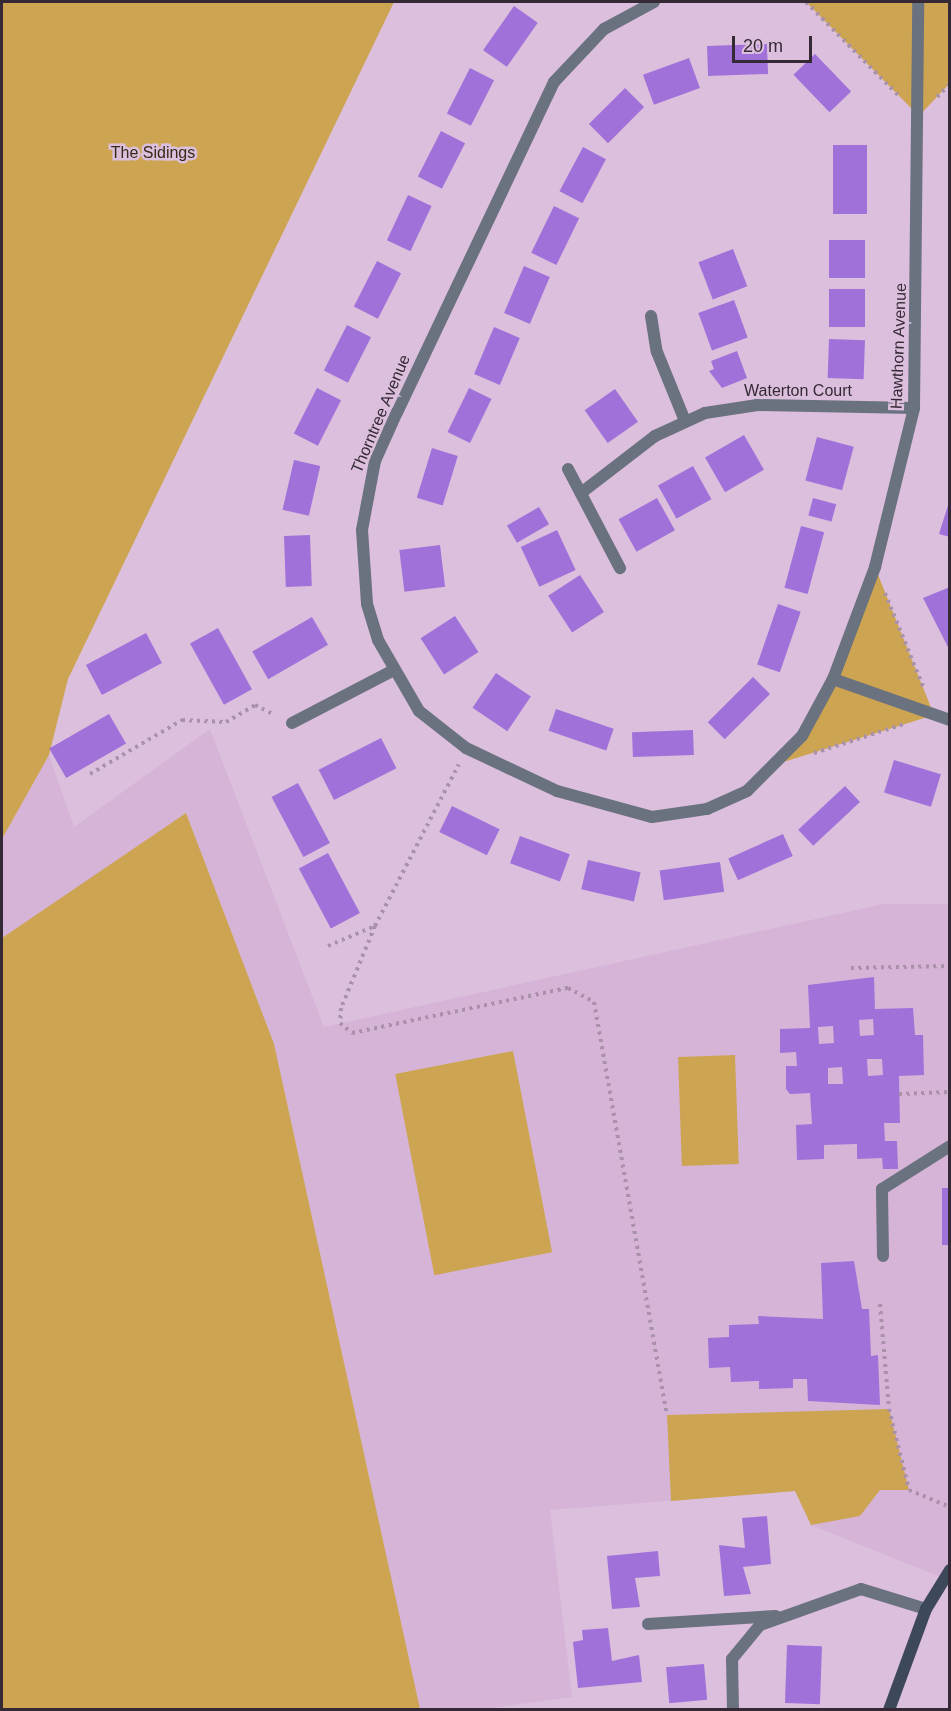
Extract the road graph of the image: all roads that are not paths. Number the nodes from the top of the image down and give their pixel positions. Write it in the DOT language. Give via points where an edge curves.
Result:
graph roads {
  1 [pos="654,2"];
  2 [pos="918,2"];
  3 [pos="651,316"];
  4 [pos="914,408"];
  5 [pos="685,421"];
  6 [pos="568,469"];
  7 [pos="581,493"];
  8 [pos="620,568"];
  9 [pos="392,670"];
  10 [pos="833,679"];
  11 [pos="950,720"];
  12 [pos="292,723"];
  13 [pos="950,1146"];
  14 [pos="883,1256"];
  15 [pos="950,1570"];
  16 [pos="926,1609"];
  17 [pos="783,1616"];
  18 [pos="648,1624"];
  19 [pos="733,1710"];
  20 [pos="889,1710"];
  1 -- 9 [label="street, Thorntree Avenue" via="604,29 554,82 375,461 366,495 363,566 367,604"];
  2 -- 4 [label="street, Hawthorn Avenue"];
  3 -- 5 [label="street" via="657,352"];
  4 -- 5 [label="street, Waterton Court" via="757,405"];
  4 -- 10 [label="street, Hawthorn Avenue" via="875,567"];
  5 -- 7 [label="street, Waterton Court" via="655,436"];
  6 -- 7 [label="street"];
  7 -- 8 [label="street"];
  9 -- 10 [label="street, Thorntree Avenue" via="419,711 466,748 594,804 652,817 684,814 728,801 777,765 822,706"];
  9 -- 12 [label="street"];
  10 -- 11 [label="street"];
  13 -- 14 [label="street" via="882,1189"];
  15 -- 16 [label="street"];
  16 -- 17 [label="street" via="861,1589"];
  16 -- 20 [label="street"];
  17 -- 18 [label="street"];
  17 -- 19 [label="street" via="741,1643 732,1659"];
}
